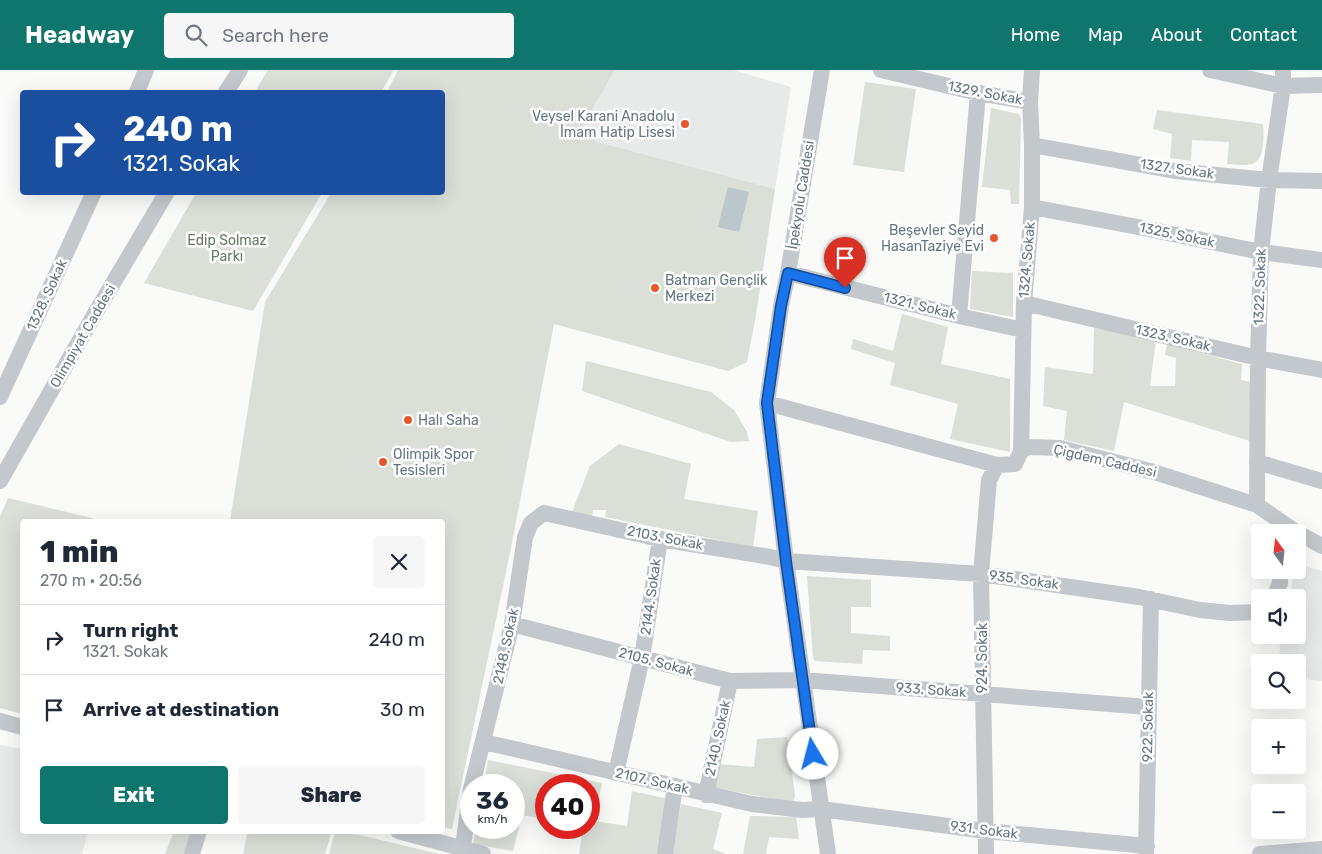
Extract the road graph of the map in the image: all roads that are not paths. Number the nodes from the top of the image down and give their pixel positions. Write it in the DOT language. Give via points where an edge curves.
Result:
graph roads {
  1 [pos="146,70"];
  2 [pos="240,70"];
  3 [pos="822,70"];
  4 [pos="881,70"];
  5 [pos="1032,70"];
  6 [pos="1210,70"];
  7 [pos="1283,78"];
  8 [pos="1322,86"];
  9 [pos="138,90"];
  10 [pos="227,90"];
  11 [pos="978,93"];
  12 [pos="1030,102"];
  13 [pos="1032,145"];
  14 [pos="1269,180"];
  15 [pos="1322,181"];
  16 [pos="93,195"];
  17 [pos="165,195"];
  18 [pos="1032,208"];
  19 [pos="1260,252"];
  20 [pos="1322,260"];
  21 [pos="788,273"];
  22 [pos="1024,302"];
  23 [pos="959,316"];
  24 [pos="1023,330"];
  25 [pos="1258,358"];
  26 [pos="1322,370"];
  27 [pos="0,397"];
  28 [pos="767,403"];
  29 [pos="1022,451"];
  30 [pos="1256,462"];
  31 [pos="997,465"];
  32 [pos="0,481"];
  33 [pos="1322,482"];
  34 [pos="1257,505"];
  35 [pos="544,514"];
  36 [pos="1283,524"];
  37 [pos="660,539"];
  38 [pos="1306,539"];
  39 [pos="1322,546"];
  40 [pos="786,561"];
  41 [pos="981,574"];
  42 [pos="1151,599"];
  43 [pos="1251,612"];
  44 [pos="512,624"];
  45 [pos="642,658"];
  46 [pos="803,680"];
  47 [pos="730,681"];
  48 [pos="982,693"];
  49 [pos="1148,707"];
  50 [pos="0,721"];
  51 [pos="20,726"];
  52 [pos="484,742"];
  53 [pos="616,773"];
  54 [pos="475,774"];
  55 [pos="675,786"];
  56 [pos="706,794"];
  57 [pos="821,809"];
  58 [pos="986,831"];
  59 [pos="198,834"];
  60 [pos="408,834"];
  61 [pos="1322,849"];
  62 [pos="1146,850"];
  63 [pos="462,851"];
  64 [pos="192,854"];
  65 [pos="483,854"];
  66 [pos="665,854"];
  67 [pos="828,854"];
  68 [pos="986,854"];
  69 [pos="1260,854"];
  1 -- 9 [label="street"];
  2 -- 10 [label="street"];
  3 -- 21 [label="street, İpekyolu Caddesi"];
  4 -- 11 [label="street, 1329. Sokak"];
  5 -- 12 [label="street, 1324. Sokak"];
  6 -- 7 [label="street"];
  7 -- 8 [label="street"];
  7 -- 14 [label="street, 1322. Sokak"];
  11 -- 12 [label="street, 1329. Sokak"];
  11 -- 23 [label="street"];
  12 -- 13 [label="street, 1324. Sokak"];
  13 -- 14 [label="street, 1327. Sokak" via="1175,171"];
  13 -- 18 [label="street, 1324. Sokak"];
  14 -- 15 [label="street, 1327. Sokak"];
  14 -- 19 [label="street, 1322. Sokak"];
  16 -- 27 [label="street, 1328. Sokak"];
  17 -- 32 [label="street, Olimpiyat Caddesi"];
  18 -- 19 [label="street, 1325. Sokak"];
  18 -- 22 [label="street, 1324. Sokak"];
  19 -- 20 [label="street, 1325. Sokak"];
  19 -- 25 [label="street, 1322. Sokak"];
  21 -- 23 [label="street, 1321. Sokak"];
  21 -- 28 [label="street, İpekyolu Caddesi"];
  22 -- 24 [label="street, 1324. Sokak"];
  22 -- 25 [label="street, 1323. Sokak"];
  23 -- 24 [label="street, 1321. Sokak"];
  24 -- 29 [label="street, 1324. Sokak"];
  25 -- 26 [label="street, 1323. Sokak"];
  25 -- 30 [label="street, 1322. Sokak"];
  28 -- 31 [label="street"];
  28 -- 40 [label="street, İpekyolu Caddesi"];
  29 -- 31 [label="street, Çigdem Caddesi" via="1015,464"];
  29 -- 34 [label="street, Çigdem Caddesi" via="1028,447 1060,448 1154,472"];
  30 -- 33 [label="street"];
  30 -- 34 [label="street, 1322. Sokak"];
  31 -- 41 [label="street, 924. Sokak" via="990,480"];
  34 -- 36 [label="street, Çigdem Caddesi"];
  35 -- 37 [label="street, 2103. Sokak"];
  35 -- 44 [label="street, 2148. Sokak" via="531,524 525,537"];
  37 -- 40 [label="street, 2103. Sokak"];
  37 -- 45 [label="street, 2144. Sokak"];
  38 -- 39 [label="street, Çigdem Caddesi"];
  40 -- 41 [label="street, 935. Sokak"];
  40 -- 46 [label="street, İpekyolu Caddesi"];
  41 -- 42 [label="street, 935. Sokak"];
  41 -- 48 [label="street, 924. Sokak"];
  42 -- 43 [label="street, 935. Sokak" via="1200,610"];
  42 -- 49 [label="street, 922. Sokak"];
  44 -- 45 [label="street, 2105. Sokak"];
  44 -- 52 [label="street, 2148. Sokak"];
  45 -- 47 [label="street, 2105. Sokak"];
  45 -- 53 [label="street, 2144. Sokak"];
  46 -- 47 [label="street, 2105. Sokak"];
  46 -- 48 [label="street, 933. Sokak"];
  46 -- 57 [label="street, İpekyolu Caddesi"];
  47 -- 56 [label="street, 2140. Sokak"];
  48 -- 49 [label="street, 933. Sokak"];
  48 -- 58 [label="street, 924. Sokak"];
  49 -- 62 [label="street, 922. Sokak"];
  50 -- 51 [label="street"];
  52 -- 53 [label="street, 2107. Sokak"];
  52 -- 54 [label="street, 2148. Sokak"];
  53 -- 55 [label="street, 2107. Sokak"];
  55 -- 56 [label="street, 2107. Sokak"];
  55 -- 66 [label="street"];
  56 -- 57 [label="street, 2107. Sokak" via="752,804"];
  57 -- 58 [label="street, 931. Sokak"];
  57 -- 67 [label="street, İpekyolu Caddesi"];
  58 -- 62 [label="street, 931. Sokak"];
  58 -- 68 [label="street, 924. Sokak"];
  59 -- 64 [label="street"];
  60 -- 63 [label="street"];
  61 -- 69 [label="street"];
  63 -- 65 [label="street"];
}
